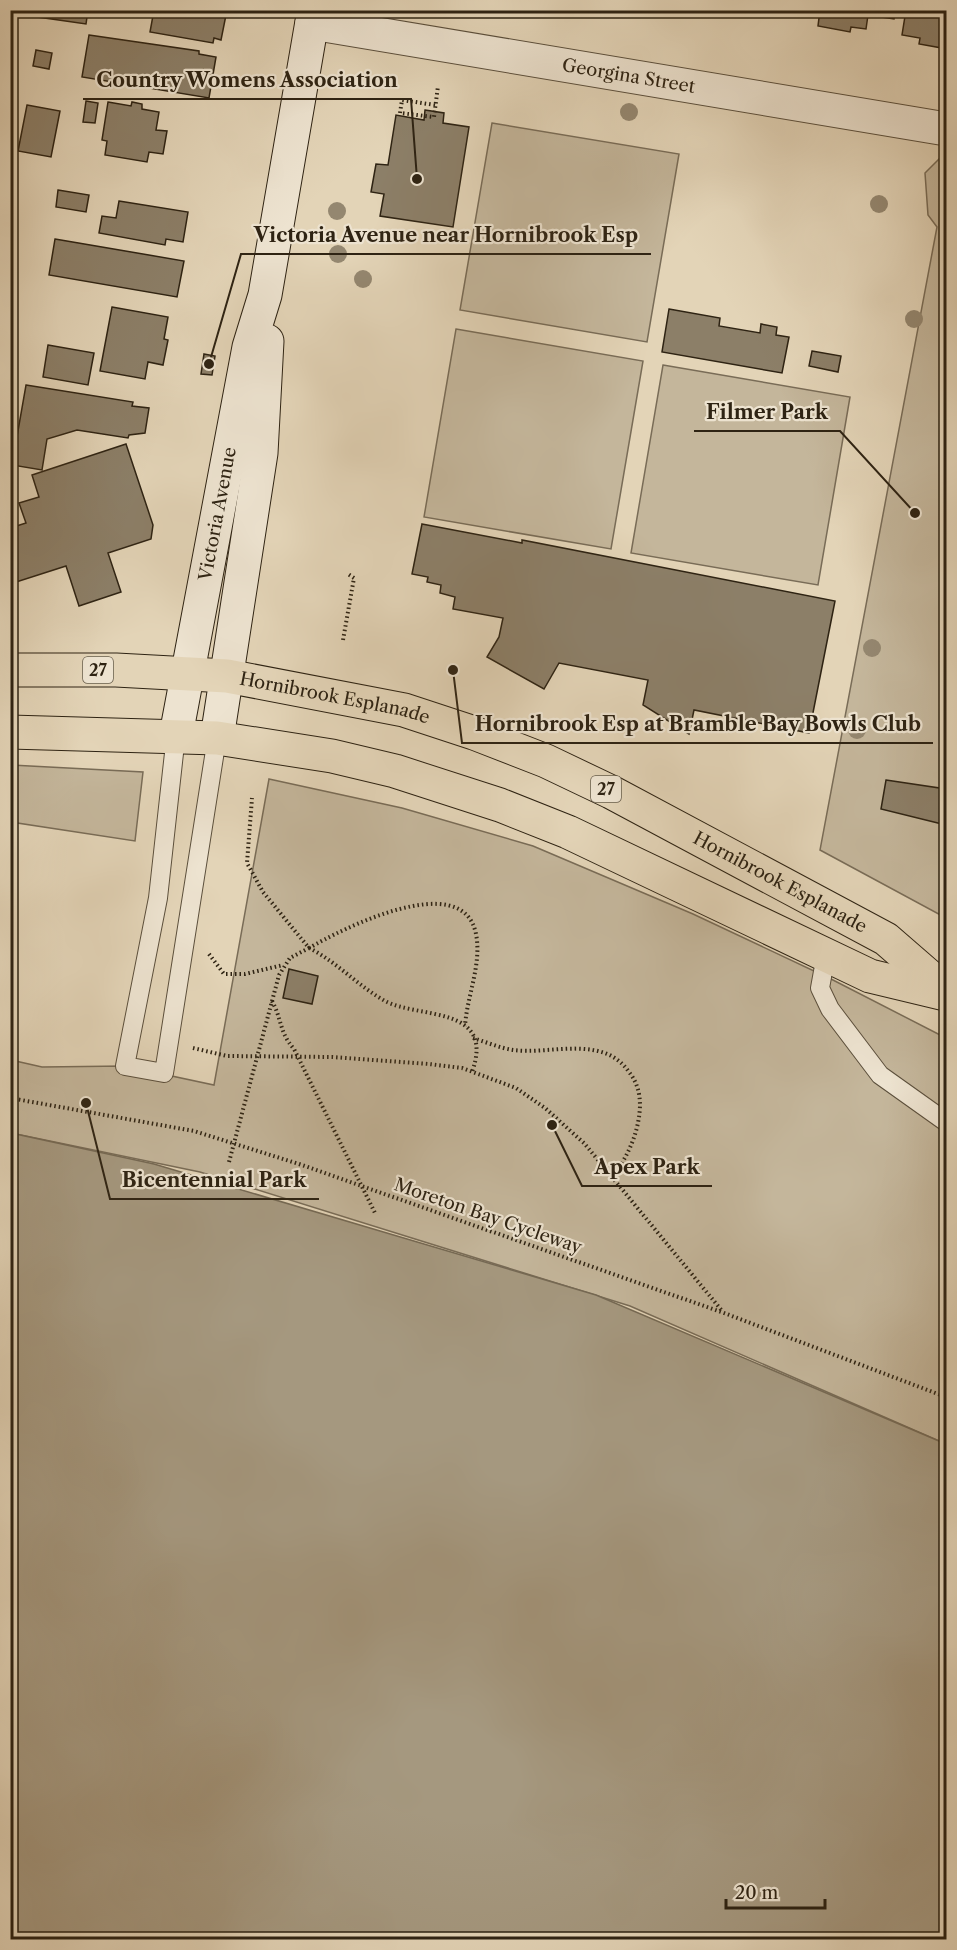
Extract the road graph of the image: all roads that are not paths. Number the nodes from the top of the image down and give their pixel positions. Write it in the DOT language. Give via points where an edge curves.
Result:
graph roads {
  1 [pos="313,17"];
  2 [pos="946,129"];
  3 [pos="265,295"];
  4 [pos="10,670"];
  5 [pos="186,672"];
  6 [pos="227,676"];
  7 [pos="10,732"];
  8 [pos="176,735"];
  9 [pos="217,738"];
  10 [pos="826,955"];
  11 [pos="946,993"];
  12 [pos="946,1122"];
  1 -- 2 [label="main road, Georgina Street"];
  1 -- 3 [label="main road, Victoria Avenue"];
  3 -- 5 [label="main road, Victoria Avenue" via="249,346"];
  3 -- 6 [label="main road, Victoria Avenue" via="267,351 261,453"];
  4 -- 5 [label="main road, Hornibrook Esplanade / 27"];
  5 -- 6 [label="main road, Hornibrook Esplanade / 27"];
  5 -- 8 [label="main road, Victoria Avenue"];
  6 -- 9 [label="main road, Victoria Avenue"];
  6 -- 11 [label="main road, Hornibrook Esplanade / 27" via="404,710 546,761 886,939"];
  7 -- 8 [label="main road, Hornibrook Esplanade / 27"];
  8 -- 9 [label="main road, Hornibrook Esplanade / 27"];
  8 -- 9 [label="lane" via="158,898 125,1066 164,1073"];
  9 -- 10 [label="main road, Hornibrook Esplanade / 27" via="332,756 395,771 490,802 628,858"];
  10 -- 11 [label="main road, Hornibrook Esplanade / 27" via="870,976"];
  10 -- 12 [label="lane" via="820,988 830,1009 880,1075"];
}
